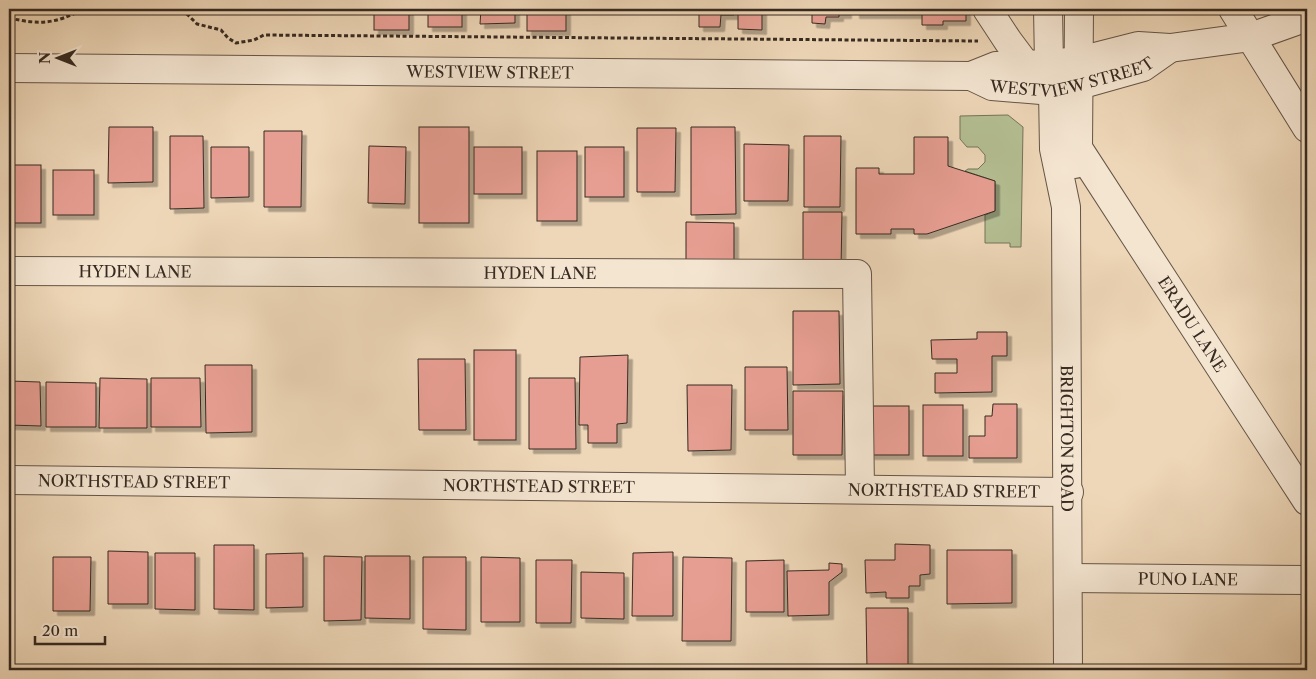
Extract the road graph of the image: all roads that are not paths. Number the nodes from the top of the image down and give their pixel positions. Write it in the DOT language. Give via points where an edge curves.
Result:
graph roads {
  1 [pos="987,9"];
  2 [pos="1048,9"];
  3 [pos="1079,9"];
  4 [pos="1233,9"];
  5 [pos="1307,17"];
  6 [pos="1251,37"];
  7 [pos="1038,65"];
  8 [pos="9,68"];
  9 [pos="1079,73"];
  10 [pos="971,76"];
  11 [pos="1053,91"];
  12 [pos="1307,128"];
  13 [pos="1078,148"];
  14 [pos="1066,207"];
  15 [pos="9,272"];
  16 [pos="9,480"];
  17 [pos="860,489"];
  18 [pos="1069,492"];
  19 [pos="1307,501"];
  20 [pos="1068,578"];
  21 [pos="1307,580"];
  22 [pos="1068,670"];
  1 -- 7 [label="street" via="1008,41"];
  2 -- 7 [label="street, BRIGHTON ROAD"];
  3 -- 9 [label="street, BRIGHTON ROAD"];
  4 -- 6 [label="street"];
  5 -- 6 [label="street, WESTVIEW STREET"];
  6 -- 9 [label="street, WESTVIEW STREET" via="1170,48 1138,46"];
  6 -- 12 [label="street"];
  7 -- 9 [label="street, WESTVIEW STREET"];
  7 -- 10 [label="street, WESTVIEW STREET" via="996,66"];
  7 -- 11 [label="street, BRIGHTON ROAD"];
  8 -- 10 [label="street, WESTVIEW STREET"];
  9 -- 11 [label="street, WESTVIEW STREET"];
  9 -- 13 [label="street, BRIGHTON ROAD"];
  10 -- 11 [label="street, WESTVIEW STREET" via="992,86"];
  11 -- 14 [label="street, BRIGHTON ROAD" via="1054,149"];
  13 -- 14 [label="street, BRIGHTON ROAD"];
  13 -- 19 [label="street, ERADU LANE"];
  14 -- 18 [label="street, BRIGHTON ROAD"];
  15 -- 17 [label="street, HYDEN LANE" via="858,274"];
  16 -- 17 [label="street, NORTHSTEAD STREET"];
  17 -- 18 [label="street, NORTHSTEAD STREET"];
  18 -- 20 [label="street, BRIGHTON ROAD"];
  20 -- 21 [label="street, PUNO LANE"];
  20 -- 22 [label="street, BRIGHTON ROAD"];
}
